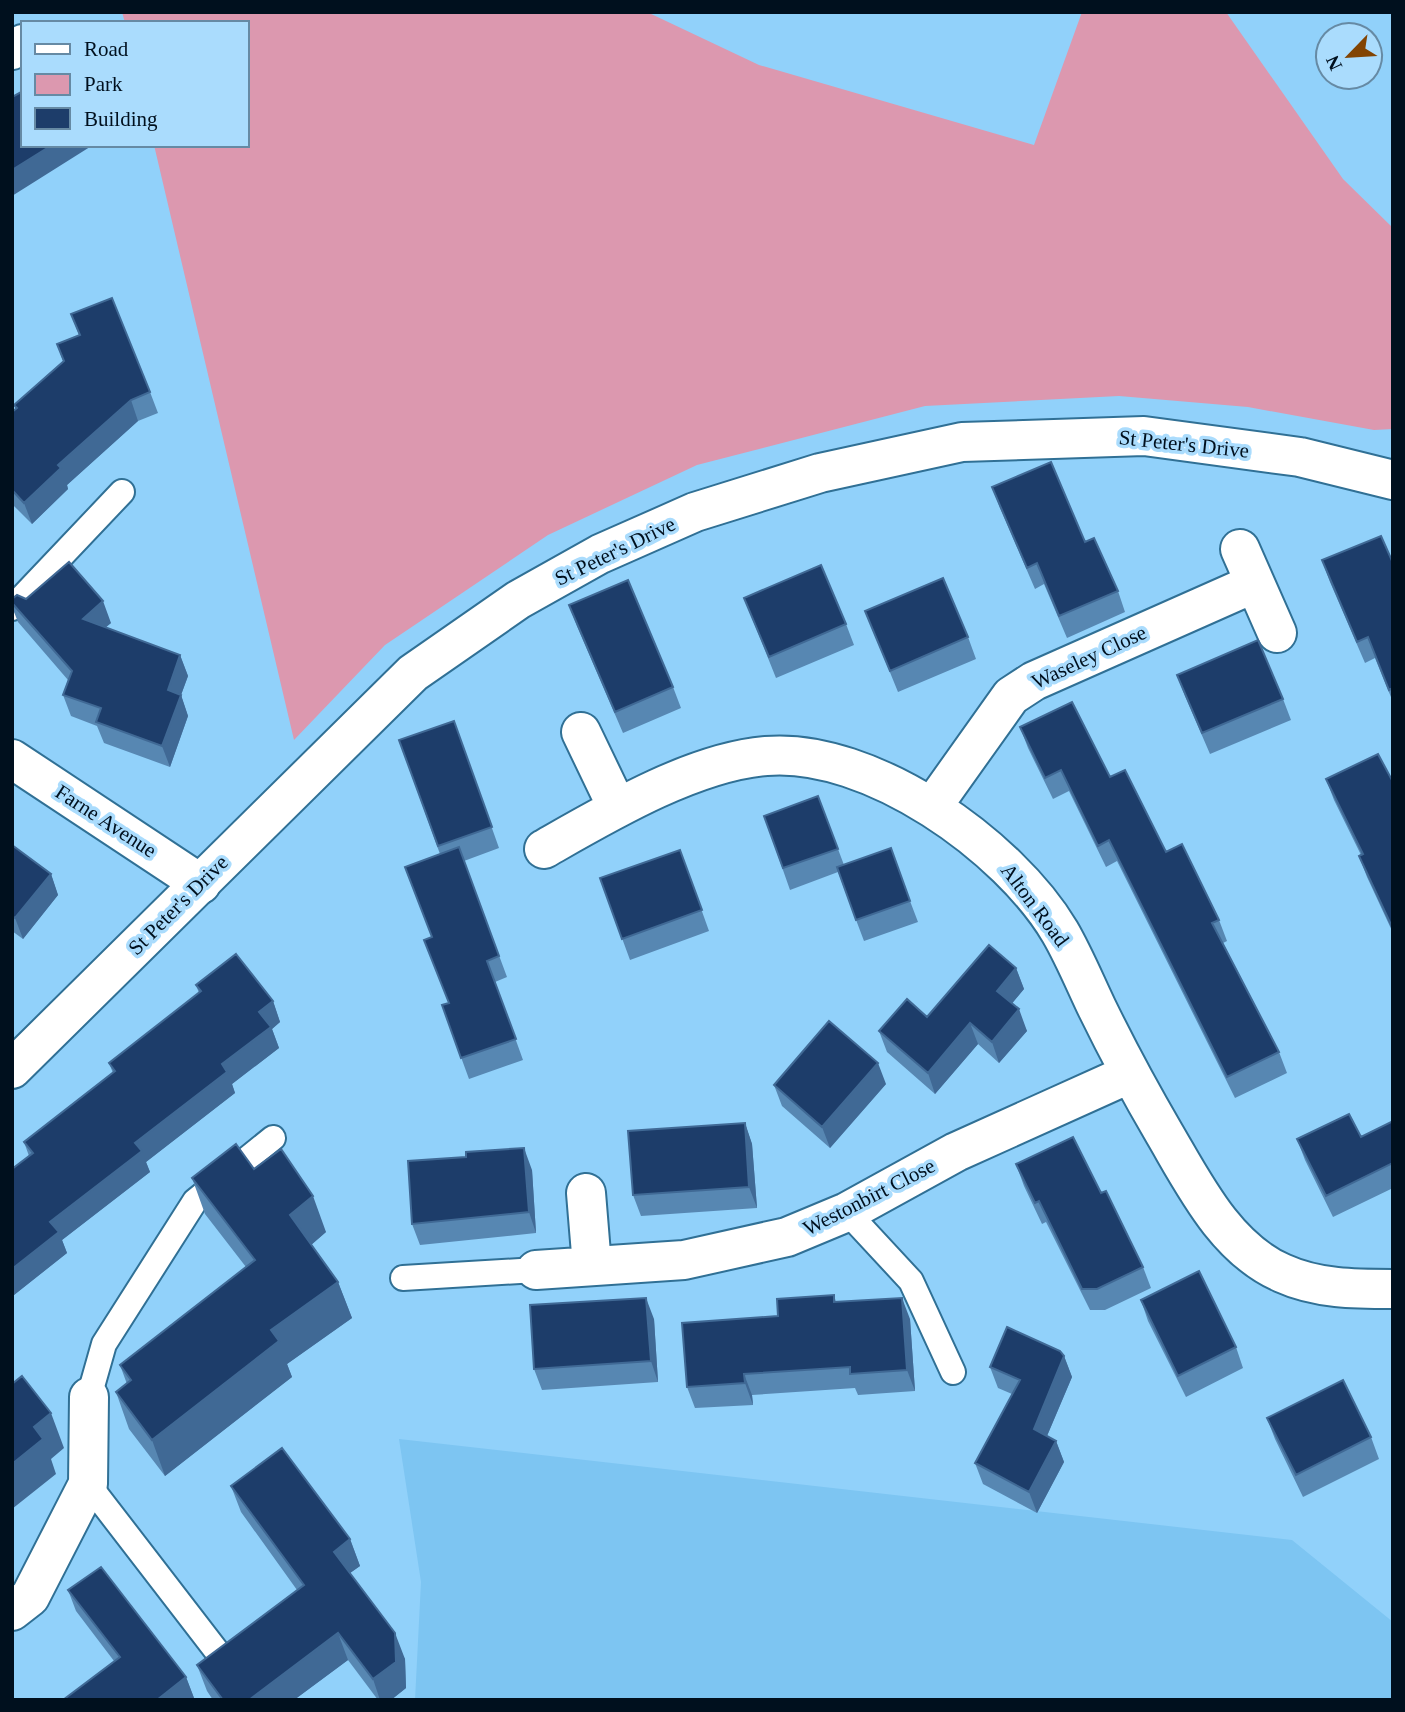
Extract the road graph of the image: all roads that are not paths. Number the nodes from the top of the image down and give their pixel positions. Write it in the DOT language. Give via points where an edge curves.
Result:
graph roads {
  1 [pos="1393,480"];
  2 [pos="122,492"];
  3 [pos="1240,549"];
  4 [pos="1255,583"];
  5 [pos="12,608"];
  6 [pos="1277,633"];
  7 [pos="581,732"];
  8 [pos="12,759"];
  9 [pos="617,807"];
  10 [pos="932,807"];
  11 [pos="544,849"];
  12 [pos="201,884"];
  13 [pos="12,1069"];
  14 [pos="1129,1074"];
  15 [pos="273,1138"];
  16 [pos="586,1193"];
  17 [pos="847,1212"];
  18 [pos="593,1266"];
  19 [pos="536,1270"];
  20 [pos="403,1278"];
  21 [pos="1393,1289"];
  22 [pos="953,1372"];
  23 [pos="89,1397"];
  24 [pos="88,1484"];
  25 [pos="12,1611"];
  26 [pos="222,1658"];
  1 -- 12 [label="street, St Peter's Drive" via="1300,457 1144,436 962,442 820,473 695,512 600,554 518,600 413,673"];
  2 -- 5 [label="lane"];
  3 -- 4 [label="street"];
  4 -- 6 [label="street"];
  4 -- 10 [label="street, Waseley Close" via="1034,681 1011,696"];
  7 -- 9 [label="street"];
  8 -- 12 [label="street, Farne Avenue"];
  9 -- 10 [label="street, Alton Road" via="722,764 768,755 820,761 868,774"];
  9 -- 11 [label="street, Alton Road"];
  10 -- 14 [label="street, Alton Road" via="1003,861 1059,931"];
  12 -- 13 [label="street, St Peter's Drive"];
  14 -- 17 [label="street, Westonbirt Close" via="956,1152"];
  14 -- 21 [label="street, Alton Road" via="1199,1194 1234,1240 1281,1273 1338,1289"];
  15 -- 23 [label="lane" via="195,1201 104,1344"];
  16 -- 18 [label="street"];
  17 -- 18 [label="street, Westonbirt Close" via="787,1237 742,1249"];
  17 -- 22 [label="lane" via="911,1281"];
  18 -- 19 [label="street, Westonbirt Close"];
  19 -- 20 [label="lane"];
  23 -- 24 [label="street"];
  24 -- 25 [label="street" via="30,1597"];
  24 -- 26 [label="lane"];
}
